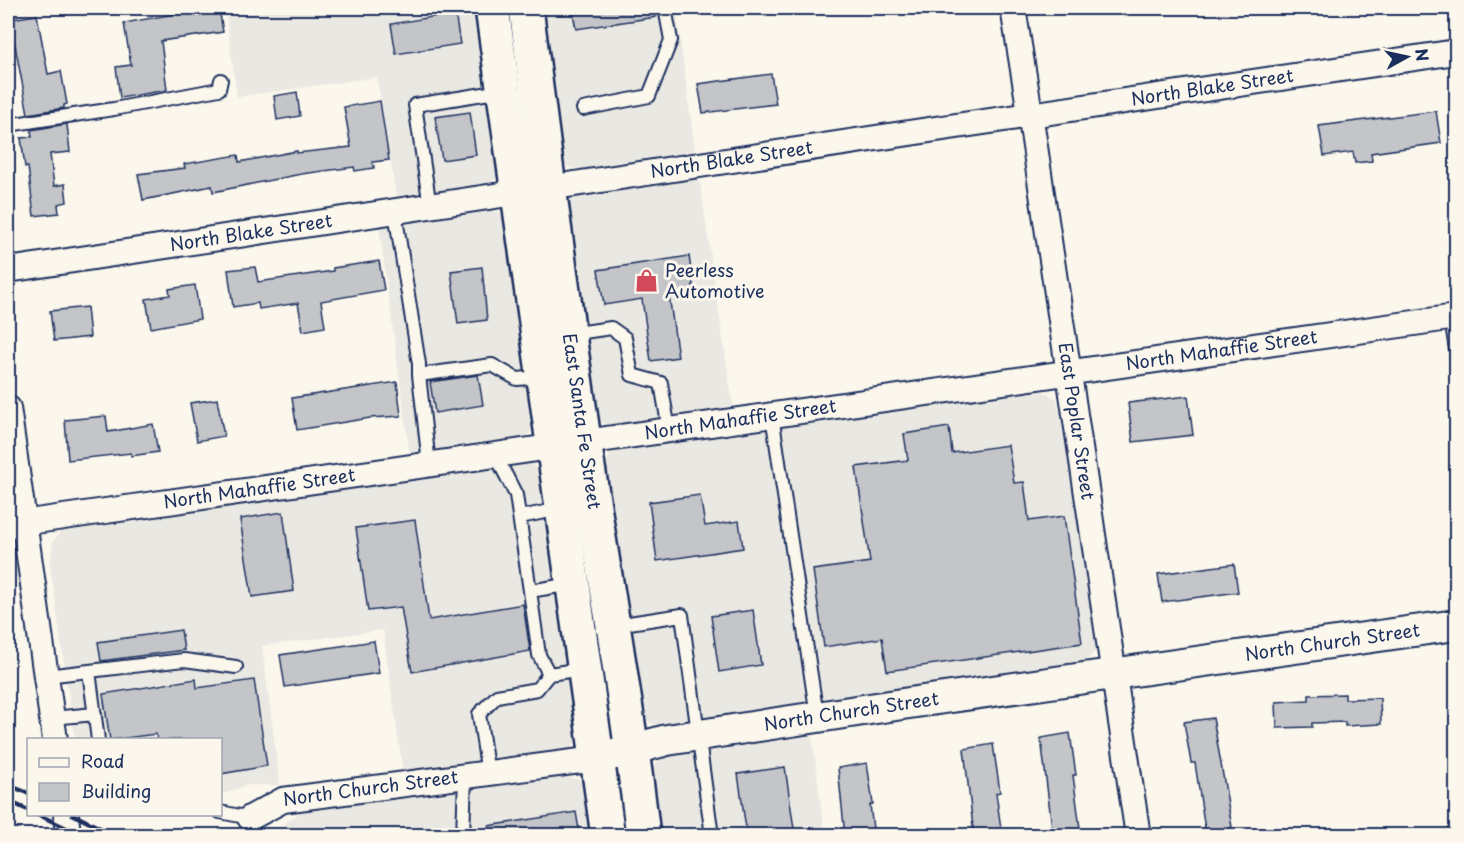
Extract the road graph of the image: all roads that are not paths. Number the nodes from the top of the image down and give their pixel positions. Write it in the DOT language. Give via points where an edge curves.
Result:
graph roads {
  1 [pos="492,8"];
  2 [pos="525,8"];
  3 [pos="665,8"];
  4 [pos="1013,8"];
  5 [pos="1456,52"];
  6 [pos="221,80"];
  7 [pos="503,91"];
  8 [pos="583,109"];
  9 [pos="1030,113"];
  10 [pos="8,125"];
  11 [pos="533,191"];
  12 [pos="430,207"];
  13 [pos="395,212"];
  14 [pos="8,270"];
  15 [pos="1454,317"];
  16 [pos="569,334"];
  17 [pos="1456,350"];
  18 [pos="1069,373"];
  19 [pos="419,375"];
  20 [pos="543,377"];
  21 [pos="8,408"];
  22 [pos="772,415"];
  23 [pos="669,430"];
  24 [pos="568,444"];
  25 [pos="495,454"];
  26 [pos="429,464"];
  27 [pos="562,509"];
  28 [pos="520,517"];
  29 [pos="16,523"];
  30 [pos="572,584"];
  31 [pos="530,591"];
  32 [pos="614,625"];
  33 [pos="1456,625"];
  34 [pos="236,667"];
  35 [pos="583,669"];
  36 [pos="88,671"];
  37 [pos="549,674"];
  38 [pos="1114,675"];
  39 [pos="46,676"];
  40 [pos="94,714"];
  41 [pos="817,718"];
  42 [pos="54,729"];
  43 [pos="699,736"];
  44 [pos="98,738"];
  45 [pos="633,750"];
  46 [pos="596,759"];
  47 [pos="476,775"];
  48 [pos="222,812"];
  49 [pos="66,816"];
  50 [pos="250,818"];
  51 [pos="69,836"];
  52 [pos="463,836"];
  53 [pos="608,836"];
  54 [pos="643,836"];
  55 [pos="712,836"];
  56 [pos="1138,836"];
  1 -- 7 [label="main road, East Santa Fe Street"];
  2 -- 11 [label="main road, East Santa Fe Street"];
  3 -- 8 [label="lane" via="671,40 650,96"];
  4 -- 9 [label="street, East Poplar Street"];
  5 -- 9 [label="street, North Blake Street"];
  6 -- 10 [label="lane" via="219,89"];
  7 -- 11 [label="main road, East Santa Fe Street"];
  7 -- 12 [label="lane" via="415,105"];
  9 -- 11 [label="street, North Blake Street"];
  9 -- 18 [label="street, East Poplar Street"];
  11 -- 12 [label="street, North Blake Street"];
  11 -- 16 [label="main road, East Santa Fe Street"];
  11 -- 20 [label="main road, East Santa Fe Street"];
  12 -- 13 [label="street, North Blake Street"];
  13 -- 14 [label="street, North Blake Street"];
  13 -- 19 [label="lane"];
  15 -- 17 [label="lane"];
  15 -- 18 [label="street, North Mahaffie Street"];
  16 -- 23 [label="lane" via="611,328 625,338 632,375 661,383"];
  16 -- 24 [label="main road, East Santa Fe Street"];
  18 -- 22 [label="street, North Mahaffie Street"];
  18 -- 38 [label="street, East Poplar Street"];
  19 -- 20 [label="lane" via="492,364 517,379"];
  19 -- 26 [label="lane"];
  20 -- 24 [label="main road, East Santa Fe Street"];
  21 -- 29 [label="street"];
  22 -- 23 [label="street, North Mahaffie Street"];
  22 -- 41 [label="lane"];
  23 -- 24 [label="street, North Mahaffie Street"];
  24 -- 25 [label="street, North Mahaffie Street"];
  24 -- 27 [label="main road, East Santa Fe Street"];
  24 -- 32 [label="main road, East Santa Fe Street"];
  25 -- 26 [label="street, North Mahaffie Street"];
  25 -- 28 [label="lane" via="516,495"];
  26 -- 29 [label="street, North Mahaffie Street"];
  27 -- 28 [label="lane"];
  27 -- 30 [label="main road, East Santa Fe Street"];
  28 -- 31 [label="lane"];
  29 -- 39 [label="street"];
  30 -- 31 [label="lane"];
  30 -- 35 [label="main road, East Santa Fe Street"];
  31 -- 37 [label="lane" via="539,655"];
  32 -- 43 [label="lane" via="682,615"];
  32 -- 45 [label="main road, East Santa Fe Street"];
  33 -- 38 [label="street, North Church Street"];
  34 -- 36 [label="lane" via="184,660"];
  35 -- 37 [label="lane"];
  35 -- 46 [label="main road, East Santa Fe Street"];
  36 -- 39 [label="lane"];
  36 -- 40 [label="lane"];
  37 -- 47 [label="lane" via="537,689 497,696 479,714"];
  38 -- 41 [label="street, North Church Street"];
  38 -- 56 [label="street, East Poplar Street"];
  39 -- 42 [label="street"];
  40 -- 42 [label="lane"];
  40 -- 44 [label="lane"];
  41 -- 43 [label="street, North Church Street"];
  43 -- 45 [label="street, North Church Street"];
  43 -- 55 [label="lane"];
  45 -- 46 [label="street, North Church Street"];
  45 -- 54 [label="main road, East Santa Fe Street"];
  46 -- 47 [label="street, North Church Street"];
  46 -- 53 [label="main road, East Santa Fe Street"];
  47 -- 50 [label="street, North Church Street" via="283,800"];
  47 -- 52 [label="lane"];
  48 -- 50 [label="lane"];
  49 -- 51 [label="street"];
}
